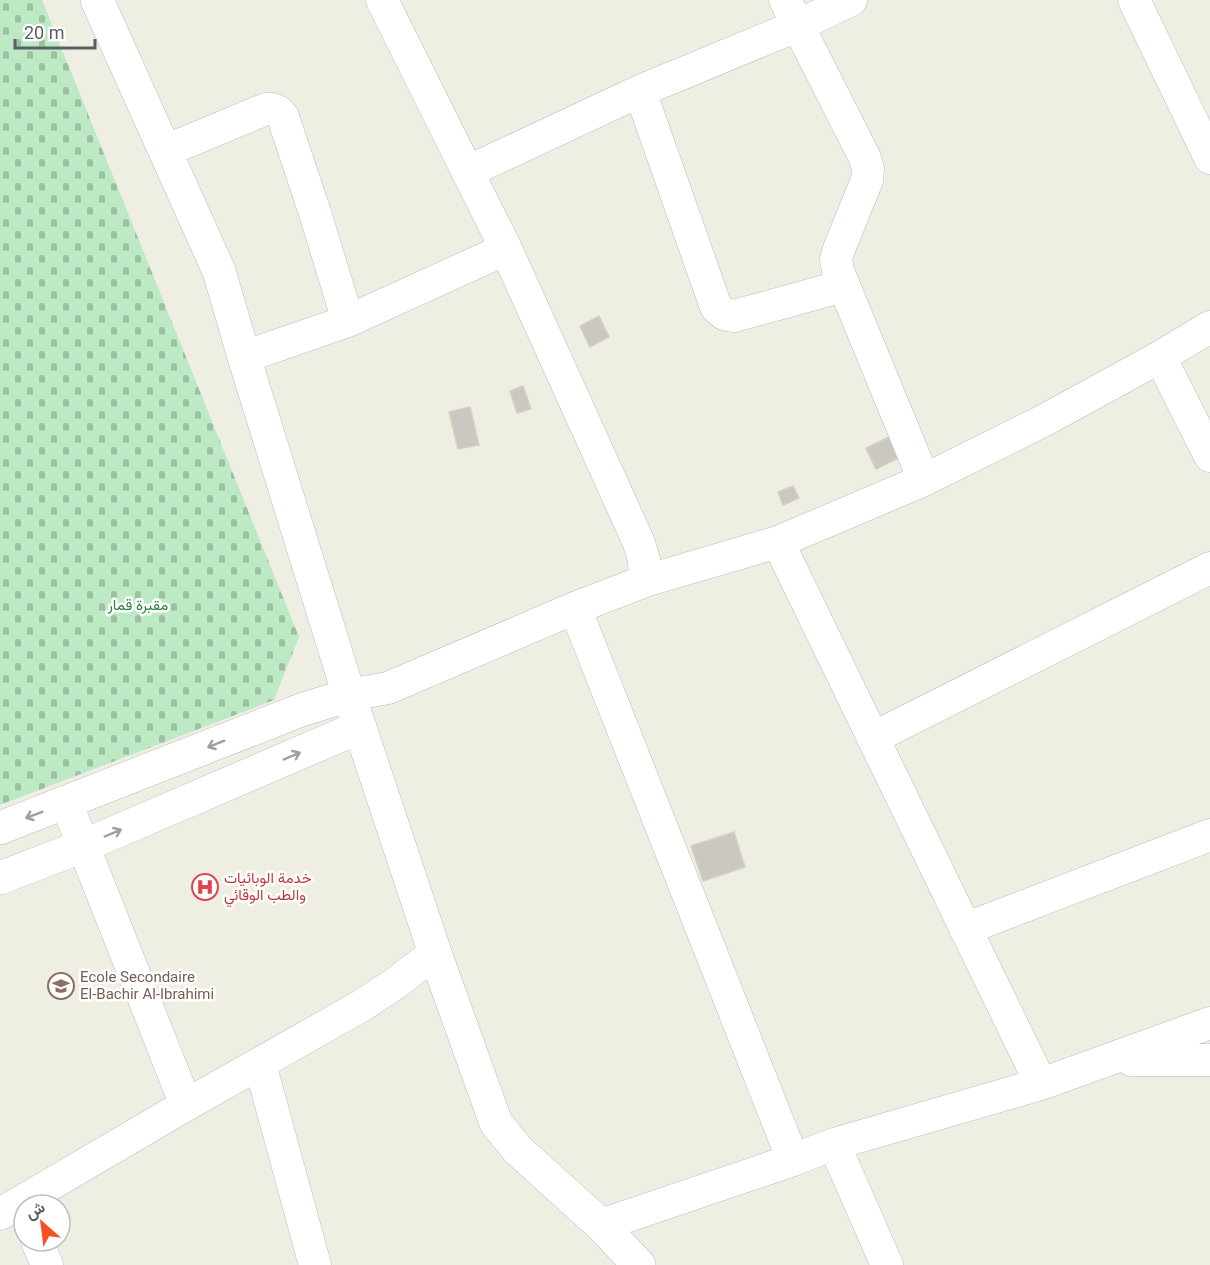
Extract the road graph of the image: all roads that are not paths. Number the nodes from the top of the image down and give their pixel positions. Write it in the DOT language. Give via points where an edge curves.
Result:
graph roads {
  1 [pos="97,0"];
  2 [pos="382,0"];
  3 [pos="851,0"];
  4 [pos="1134,0"];
  5 [pos="792,13"];
  6 [pos="640,92"];
  7 [pos="1198,107"];
  8 [pos="165,151"];
  9 [pos="1210,158"];
  10 [pos="467,172"];
  11 [pos="506,249"];
  12 [pos="843,286"];
  13 [pos="348,321"];
  14 [pos="1210,327"];
  15 [pos="244,357"];
  16 [pos="1160,357"];
  17 [pos="1210,456"];
  18 [pos="924,480"];
  19 [pos="778,542"];
  20 [pos="1210,568"];
  21 [pos="645,581"];
  22 [pos="575,608"];
  23 [pos="388,688"];
  24 [pos="349,695"];
  25 [pos="360,727"];
  26 [pos="873,738"];
  27 [pos="66,802"];
  28 [pos="0,828"];
  29 [pos="1210,835"];
  30 [pos="83,846"];
  31 [pos="0,878"];
  32 [pos="965,929"];
  33 [pos="435,953"];
  34 [pos="1210,1023"];
  35 [pos="1109,1060"];
  36 [pos="1210,1060"];
  37 [pos="260,1064"];
  38 [pos="1041,1084"];
  39 [pos="186,1105"];
  40 [pos="834,1144"];
  41 [pos="793,1160"];
  42 [pos="38,1193"];
  43 [pos="602,1225"];
  44 [pos="315,1265"];
  45 [pos="639,1265"];
  46 [pos="887,1265"];
  1 -- 8 [label="street"];
  2 -- 10 [label="street"];
  3 -- 5 [label="street"];
  4 -- 7 [label="street"];
  5 -- 6 [label="street"];
  5 -- 12 [label="street" via="868,169 836,259"];
  6 -- 10 [label="street"];
  6 -- 12 [label="street" via="716,307 734,316"];
  7 -- 9 [label="street"];
  8 -- 13 [label="street" via="266,110 279,112"];
  8 -- 15 [label="street" via="219,271"];
  10 -- 11 [label="street"];
  11 -- 13 [label="street"];
  11 -- 21 [label="street" via="639,543"];
  12 -- 18 [label="street"];
  13 -- 15 [label="street"];
  14 -- 16 [label="street"];
  15 -- 24 [label="street"];
  16 -- 17 [label="street"];
  16 -- 18 [label="street"];
  18 -- 19 [label="street"];
  19 -- 21 [label="street"];
  19 -- 26 [label="street"];
  20 -- 26 [label="street"];
  21 -- 22 [label="street"];
  22 -- 23 [label="street"];
  22 -- 41 [label="street"];
  23 -- 24 [label="street"];
  23 -- 25 [label="street"];
  24 -- 25 [label="street"];
  24 -- 27 [label="street, one-way"];
  30 -- 25 [label="street, one-way"];
  25 -- 33 [label="street"];
  26 -- 32 [label="street"];
  27 -- 28 [label="street, one-way"];
  27 -- 30 [label="street"];
  29 -- 32 [label="street"];
  30 -- 31 [label="street"];
  30 -- 39 [label="street"];
  32 -- 38 [label="street"];
  33 -- 37 [label="street" via="361,1006"];
  33 -- 43 [label="street" via="496,1123 518,1150"];
  34 -- 35 [label="street"];
  35 -- 36 [label="street"];
  35 -- 38 [label="street"];
  37 -- 39 [label="street"];
  37 -- 44 [label="street"];
  38 -- 40 [label="street"];
  39 -- 42 [label="street"];
  40 -- 41 [label="street"];
  40 -- 46 [label="street"];
  41 -- 43 [label="street"];
  43 -- 45 [label="street"];
}
